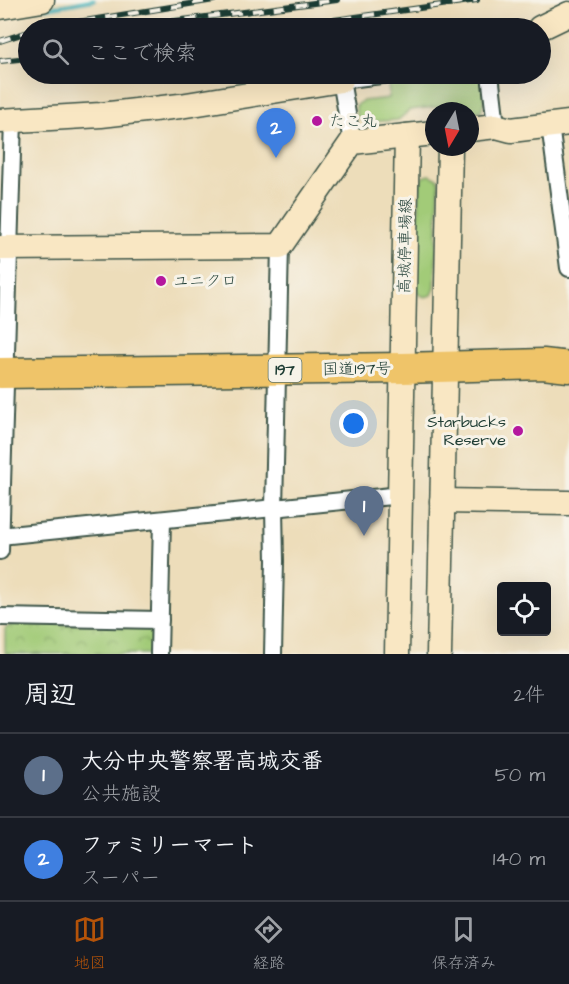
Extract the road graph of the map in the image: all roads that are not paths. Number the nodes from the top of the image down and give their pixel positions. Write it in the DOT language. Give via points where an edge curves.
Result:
graph roads {
  1 [pos="42,0"];
  2 [pos="0,8"];
  3 [pos="569,14"];
  4 [pos="551,23"];
  5 [pos="316,84"];
  6 [pos="342,84"];
  7 [pos="491,84"];
  8 [pos="6,121"];
  9 [pos="560,124"];
  10 [pos="496,126"];
  11 [pos="479,128"];
  12 [pos="425,134"];
  13 [pos="408,136"];
  14 [pos="352,142"];
  15 [pos="450,156"];
  16 [pos="407,182"];
  17 [pos="449,182"];
  18 [pos="566,223"];
  19 [pos="280,246"];
  20 [pos="4,248"];
  21 [pos="569,268"];
  22 [pos="569,367"];
  23 [pos="403,376"];
  24 [pos="445,376"];
  25 [pos="277,377"];
  26 [pos="2,380"];
  27 [pos="569,382"];
  28 [pos="1,456"];
  29 [pos="401,495"];
  30 [pos="442,501"];
  31 [pos="569,503"];
  32 [pos="274,508"];
  33 [pos="162,520"];
  34 [pos="0,536"];
  35 [pos="0,551"];
  36 [pos="0,617"];
  37 [pos="160,620"];
  38 [pos="159,654"];
  39 [pos="273,654"];
  40 [pos="398,654"];
  41 [pos="439,654"];
  1 -- 2 [label="street"];
  3 -- 4 [label="street"];
  5 -- 8 [label="street" via="180,106"];
  6 -- 14 [label="street"];
  7 -- 10 [label="street"];
  8 -- 20 [label="street"];
  9 -- 10 [label="street" via="510,130"];
  9 -- 18 [label="street"];
  10 -- 11 [label="street"];
  12 -- 13 [label="street"];
  13 -- 14 [label="street"];
  13 -- 16 [label="street, 高城停車場線"];
  14 -- 19 [label="street"];
  15 -- 17 [label="street"];
  16 -- 17 [label="street" via="428,169 438,170"];
  16 -- 23 [label="street, 高城停車場線"];
  17 -- 24 [label="street"];
  18 -- 21 [label="street"];
  19 -- 20 [label="street"];
  19 -- 25 [label="street"];
  20 -- 26 [label="street"];
  22 -- 24 [label="highway, 国道197号 / 197" via="543,364"];
  23 -- 24 [label="highway, 国道197号 / 197"];
  23 -- 25 [label="highway, 国道197号 / 197"];
  23 -- 29 [label="street, 高城停車場線"];
  24 -- 27 [label="highway, 国道197号 / 197"];
  24 -- 30 [label="street"];
  25 -- 26 [label="highway, 国道197号 / 197"];
  25 -- 32 [label="street"];
  26 -- 28 [label="street"];
  28 -- 34 [label="street"];
  29 -- 32 [label="street"];
  29 -- 40 [label="street, 高城停車場線"];
  30 -- 31 [label="street"];
  30 -- 41 [label="street"];
  32 -- 33 [label="street"];
  32 -- 39 [label="street"];
  33 -- 34 [label="street"];
  33 -- 37 [label="street"];
  34 -- 35 [label="street"];
  36 -- 37 [label="street"];
  37 -- 38 [label="street"];
}
